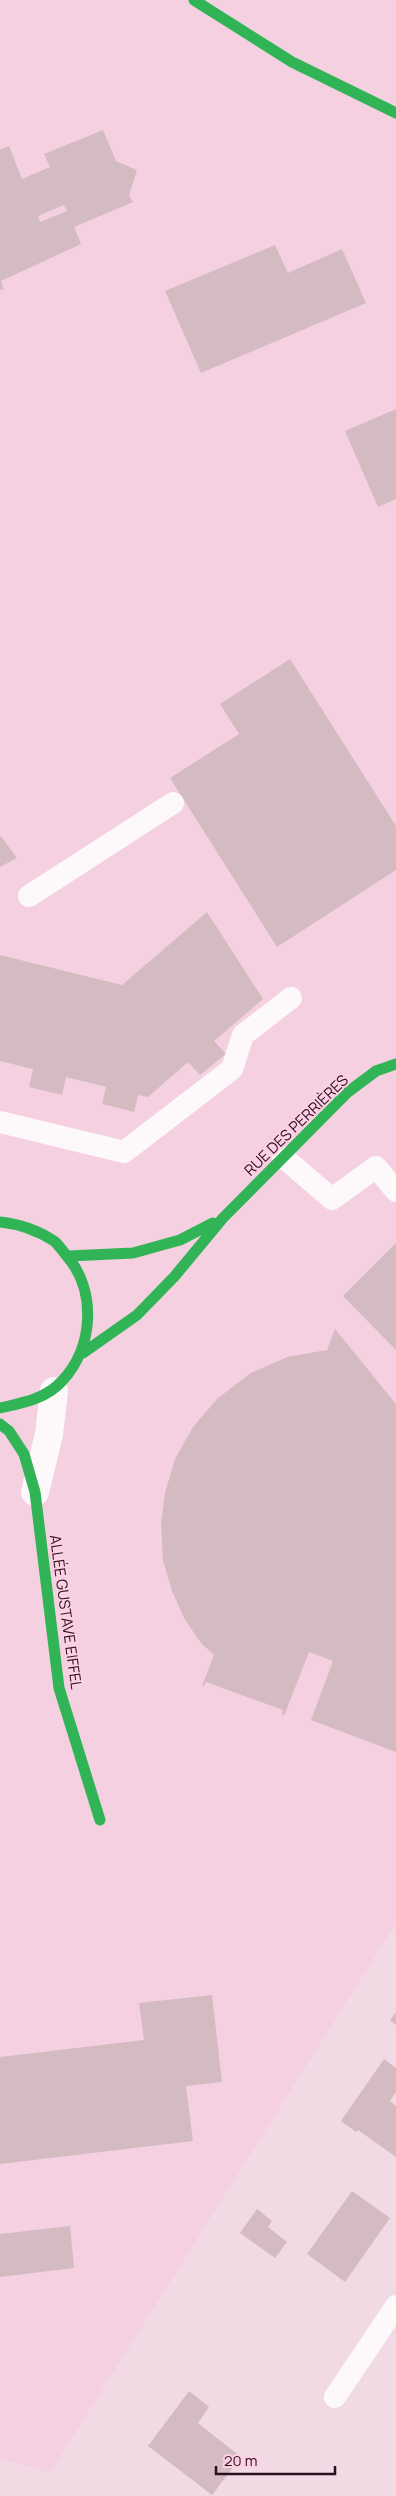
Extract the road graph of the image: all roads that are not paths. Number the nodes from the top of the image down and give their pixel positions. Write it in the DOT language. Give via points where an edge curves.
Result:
graph roads {
  1 [pos="194,0"];
  2 [pos="396,111"];
  3 [pos="174,803"];
  4 [pos="29,896"];
  5 [pos="291,998"];
  6 [pos="396,1064"];
  7 [pos="0,1122"];
  8 [pos="283,1157"];
  9 [pos="396,1192"];
  10 [pos="223,1218"];
  11 [pos="0,1222"];
  12 [pos="69,1256"];
  13 [pos="83,1353"];
  14 [pos="54,1390"];
  15 [pos="0,1408"];
  16 [pos="0,1424"];
  17 [pos="35,1492"];
  18 [pos="100,1820"];
  19 [pos="396,2306"];
  20 [pos="335,2397"];
  1 -- 2 [label="street" via="233,28 307,72"];
  3 -- 4 [label="lane"];
  5 -- 7 [label="lane" via="243,1034 232,1069 124,1152"];
  6 -- 8 [label="street, RUE DES PERRIÈRES" via="376,1071 348,1092"];
  8 -- 9 [label="lane" via="332,1199 376,1167"];
  8 -- 10 [label="street, RUE DES PERRIÈRES"];
  10 -- 12 [label="street, RUE DES PERRIÈRES" via="180,1240 133,1253"];
  10 -- 13 [label="street, RUE DES PERRIÈRES" via="137,1315"];
  11 -- 12 [label="street" via="22,1225 48,1237"];
  12 -- 13 [label="street" via="86,1286 90,1320"];
  13 -- 14 [label="street" via="70,1374"];
  14 -- 15 [label="street" via="19,1407"];
  14 -- 17 [label="street" via="49,1434"];
  16 -- 17 [label="street, ALLÉE GUSTAVE EIFFEL" via="9,1430 24,1454"];
  17 -- 18 [label="street, ALLÉE GUSTAVE EIFFEL" via="59,1688"];
  19 -- 20 [label="lane"];
}
